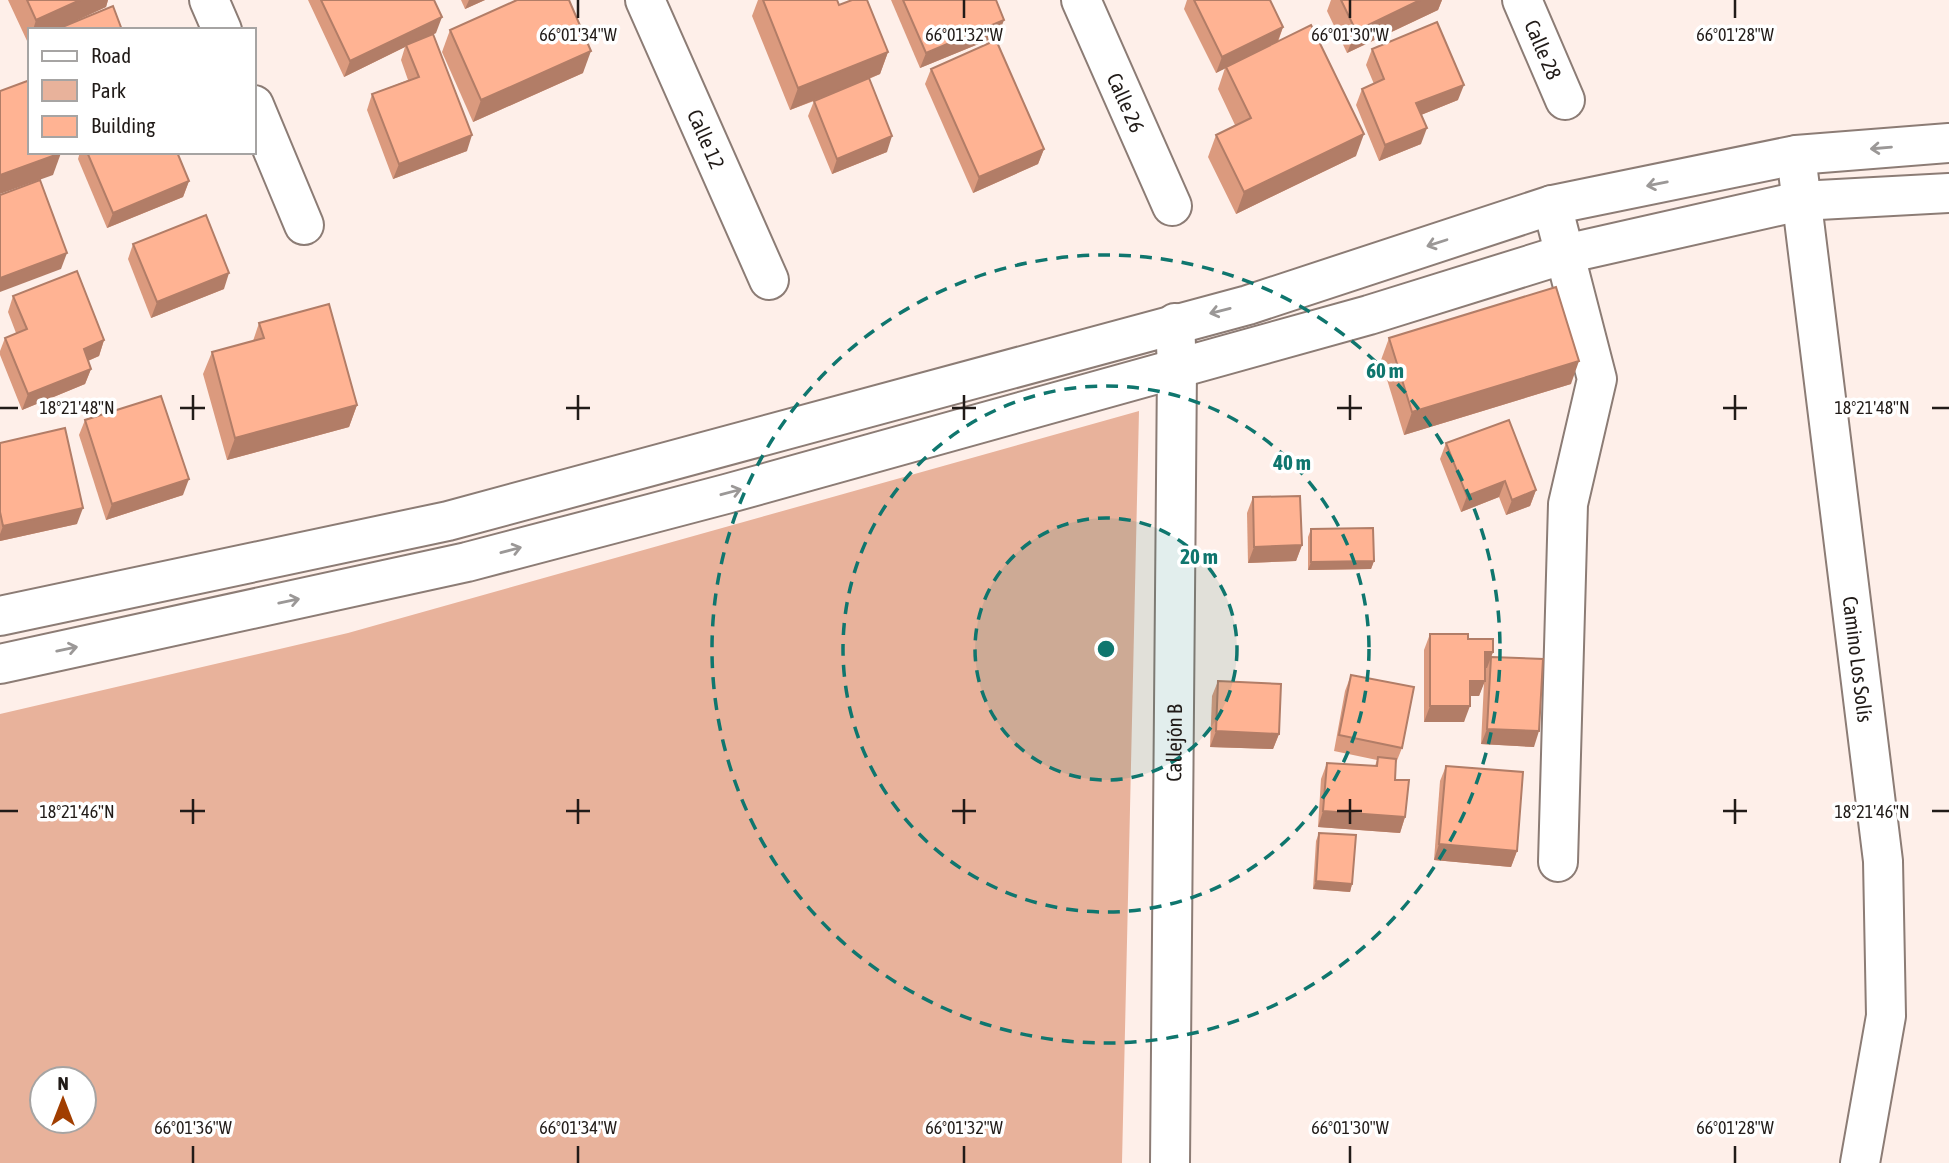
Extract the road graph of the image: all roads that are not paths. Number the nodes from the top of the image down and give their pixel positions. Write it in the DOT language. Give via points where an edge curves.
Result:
graph roads {
  1 [pos="645,0"];
  2 [pos="1081,0"];
  3 [pos="1522,0"];
  4 [pos="1565,100"];
  5 [pos="256,110"];
  6 [pos="1949,143"];
  7 [pos="1796,155"];
  8 [pos="1949,192"];
  9 [pos="1800,201"];
  10 [pos="1552,205"];
  11 [pos="1172,206"];
  12 [pos="304,225"];
  13 [pos="1565,254"];
  14 [pos="769,280"];
  15 [pos="1175,323"];
  16 [pos="1177,368"];
  17 [pos="0,616"];
  18 [pos="0,664"];
  19 [pos="1559,862"];
  20 [pos="1170,1163"];
  21 [pos="1860,1163"];
  1 -- 14 [label="main road, Calle 12"];
  2 -- 11 [label="main road, Calle 26"];
  3 -- 4 [label="main road, Calle 28"];
  5 -- 12 [label="main road"];
  6 -- 7 [label="main road, one-way"];
  7 -- 9 [label="main road, Camino Los Solís"];
  7 -- 10 [label="main road, one-way"];
  8 -- 9 [label="main road"];
  9 -- 13 [label="main road"];
  9 -- 21 [label="main road, Camino Los Solís" via="1883,861 1886,1016"];
  10 -- 13 [label="main road"];
  10 -- 15 [label="main road, one-way" via="1248,304"];
  13 -- 16 [label="main road"];
  13 -- 19 [label="main road" via="1597,379 1567,504"];
  15 -- 16 [label="main road, Callejón B"];
  15 -- 17 [label="main road" via="448,521"];
  18 -- 16 [label="main road, one-way" via="467,562"];
  16 -- 20 [label="main road, Callejón B"];
}
